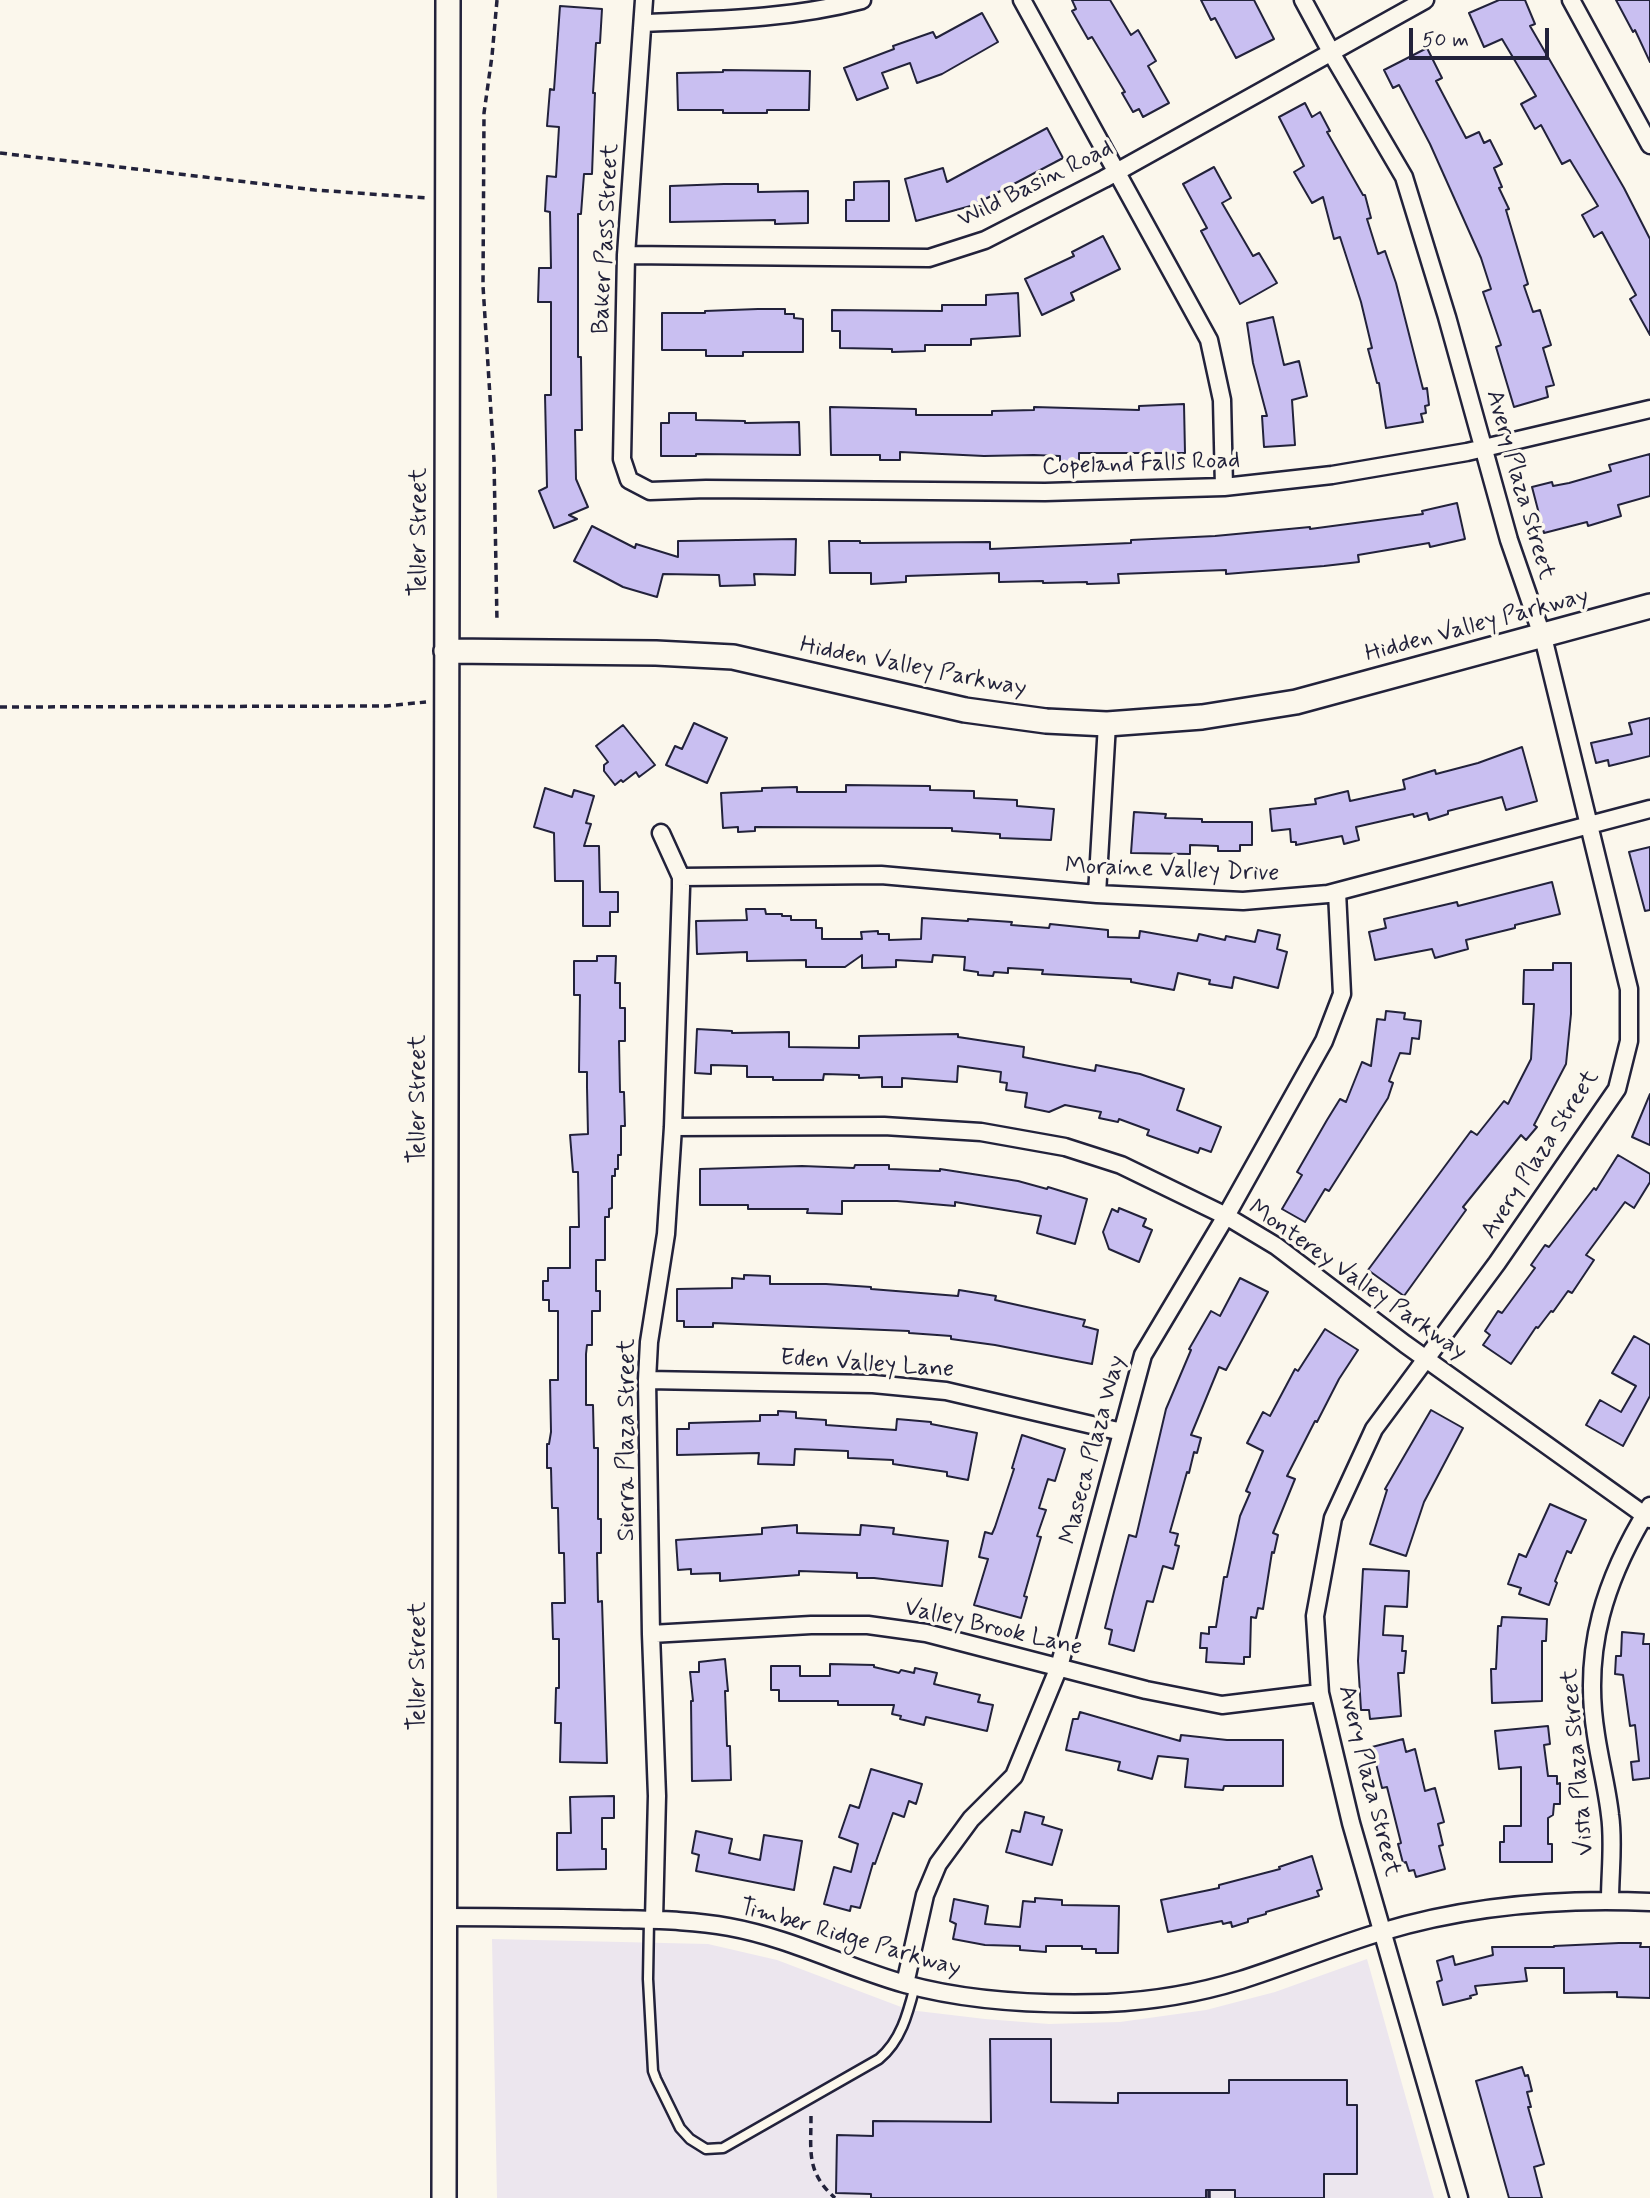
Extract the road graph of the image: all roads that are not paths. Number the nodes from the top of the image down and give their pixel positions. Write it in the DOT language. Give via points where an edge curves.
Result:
graph roads {
  1 [pos="449,0"];
  2 [pos="644,0"];
  3 [pos="862,0"];
  4 [pos="1022,0"];
  5 [pos="1303,0"];
  6 [pos="1425,0"];
  7 [pos="1571,0"];
  8 [pos="644,23"];
  9 [pos="1331,51"];
  10 [pos="1650,145"];
  11 [pos="1117,171"];
  12 [pos="626,255"];
  13 [pos="1650,409"];
  14 [pos="1484,449"];
  15 [pos="629,480"];
  16 [pos="1224,487"];
  17 [pos="1650,606"];
  18 [pos="1541,636"];
  19 [pos="446,651"];
  20 [pos="1107,724"];
  21 [pos="1650,809"];
  22 [pos="1587,826"];
  23 [pos="662,832"];
  24 [pos="681,877"];
  25 [pos="1337,892"];
  26 [pos="1097,894"];
  27 [pos="673,1127"];
  28 [pos="1226,1216"];
  29 [pos="1425,1357"];
  30 [pos="647,1380"];
  31 [pos="1122,1432"];
  32 [pos="1648,1514"];
  33 [pos="651,1633"];
  34 [pos="1059,1667"];
  35 [pos="1320,1693"];
  36 [pos="1610,1900"];
  37 [pos="1650,1902"];
  38 [pos="445,1917"];
  39 [pos="652,1920"];
  40 [pos="1383,1931"];
  41 [pos="910,1985"];
  42 [pos="444,2198"];
  43 [pos="1459,2198"];
  1 -- 19 [label="street, Teller Street"];
  2 -- 8 [label="street, Baker Pass Street"];
  3 -- 8 [label="street" via="754,19"];
  4 -- 11 [label="street"];
  5 -- 9 [label="street, Avery Plaza Street"];
  6 -- 9 [label="street, Wild Basin Road"];
  7 -- 10 [label="street"];
  8 -- 12 [label="street, Baker Pass Street"];
  9 -- 11 [label="street, Wild Basin Road"];
  9 -- 14 [label="street, Avery Plaza Street" via="1404,177"];
  11 -- 12 [label="street, Wild Basin Road" via="985,240 929,258"];
  11 -- 16 [label="street" via="1209,340 1222,400"];
  12 -- 15 [label="street, Baker Pass Street" via="622,459"];
  13 -- 14 [label="street, Copeland Falls Road"];
  14 -- 16 [label="street, Copeland Falls Road" via="1332,475"];
  14 -- 18 [label="street, Avery Plaza Street"];
  15 -- 16 [label="street, Copeland Falls Road" via="650,491 1045,492"];
  17 -- 18 [label="street, Hidden Valley Parkway"];
  18 -- 20 [label="street, Hidden Valley Parkway" via="1296,702 1202,717"];
  18 -- 22 [label="street, Avery Plaza Street"];
  19 -- 20 [label="street, Hidden Valley Parkway" via="733,657 965,710"];
  19 -- 38 [label="street, Teller Street"];
  20 -- 26 [label="street"];
  21 -- 22 [label="street, Moraine Valley Drive"];
  22 -- 25 [label="street, Moraine Valley Drive"];
  22 -- 29 [label="street, Avery Plaza Street" via="1629,989 1629,1041 1617,1089 1497,1263"];
  23 -- 24 [label="street"];
  24 -- 26 [label="street, Moraine Valley Drive" via="881,875"];
  24 -- 27 [label="street, Sierra Plaza Street"];
  25 -- 26 [label="street, Moraine Valley Drive" via="1243,901"];
  25 -- 28 [label="street, Maseca Plaza Way" via="1342,994 1324,1041"];
  27 -- 28 [label="street, Monterey Valley Parkway" via="884,1126 981,1132 1065,1147 1121,1165"];
  27 -- 30 [label="street, Sierra Plaza Street" via="666,1234"];
  28 -- 29 [label="street, Monterey Valley Parkway" via="1276,1246"];
  28 -- 31 [label="street, Maseca Plaza Way" via="1143,1355"];
  29 -- 32 [label="street, Monterey Valley Parkway"];
  29 -- 35 [label="street, Avery Plaza Street" via="1374,1429 1333,1518 1315,1616"];
  30 -- 31 [label="street, Eden Valley Lane" via="873,1384 946,1391"];
  30 -- 33 [label="street, Sierra Plaza Street"];
  31 -- 34 [label="street, Maseca Plaza Way"];
  32 -- 36 [label="street, Vista Plaza Street" via="1604,1600 1591,1667 1595,1733 1611,1817"];
  33 -- 34 [label="street, Valley Brook Lane" via="868,1625 926,1633"];
  33 -- 39 [label="street, Sierra Plaza Street" via="657,1796"];
  34 -- 35 [label="street, Valley Brook Lane" via="1222,1704"];
  34 -- 41 [label="street, Maseca Plaza Way" via="1014,1776 971,1819 938,1864 925,1895"];
  35 -- 40 [label="street, Avery Plaza Street"];
  36 -- 37 [label="street, Timber Ridge Parkway"];
  36 -- 40 [label="street, Timber Ridge Parkway" via="1480,1910"];
  38 -- 39 [label="street, Timber Ridge Parkway"];
  38 -- 42 [label="street, Teller Street"];
  39 -- 41 [label="street, Timber Ridge Parkway" via="702,1922 764,1934"];
  39 -- 41 [label="lane" via="648,1979 653,2071 680,2128 706,2149 723,2148 880,2059 898,2036"];
  40 -- 41 [label="street, Timber Ridge Parkway" via="1239,1981 1111,2003 1055,2004 951,1994"];
  40 -- 43 [label="street, Avery Plaza Street"];
}
